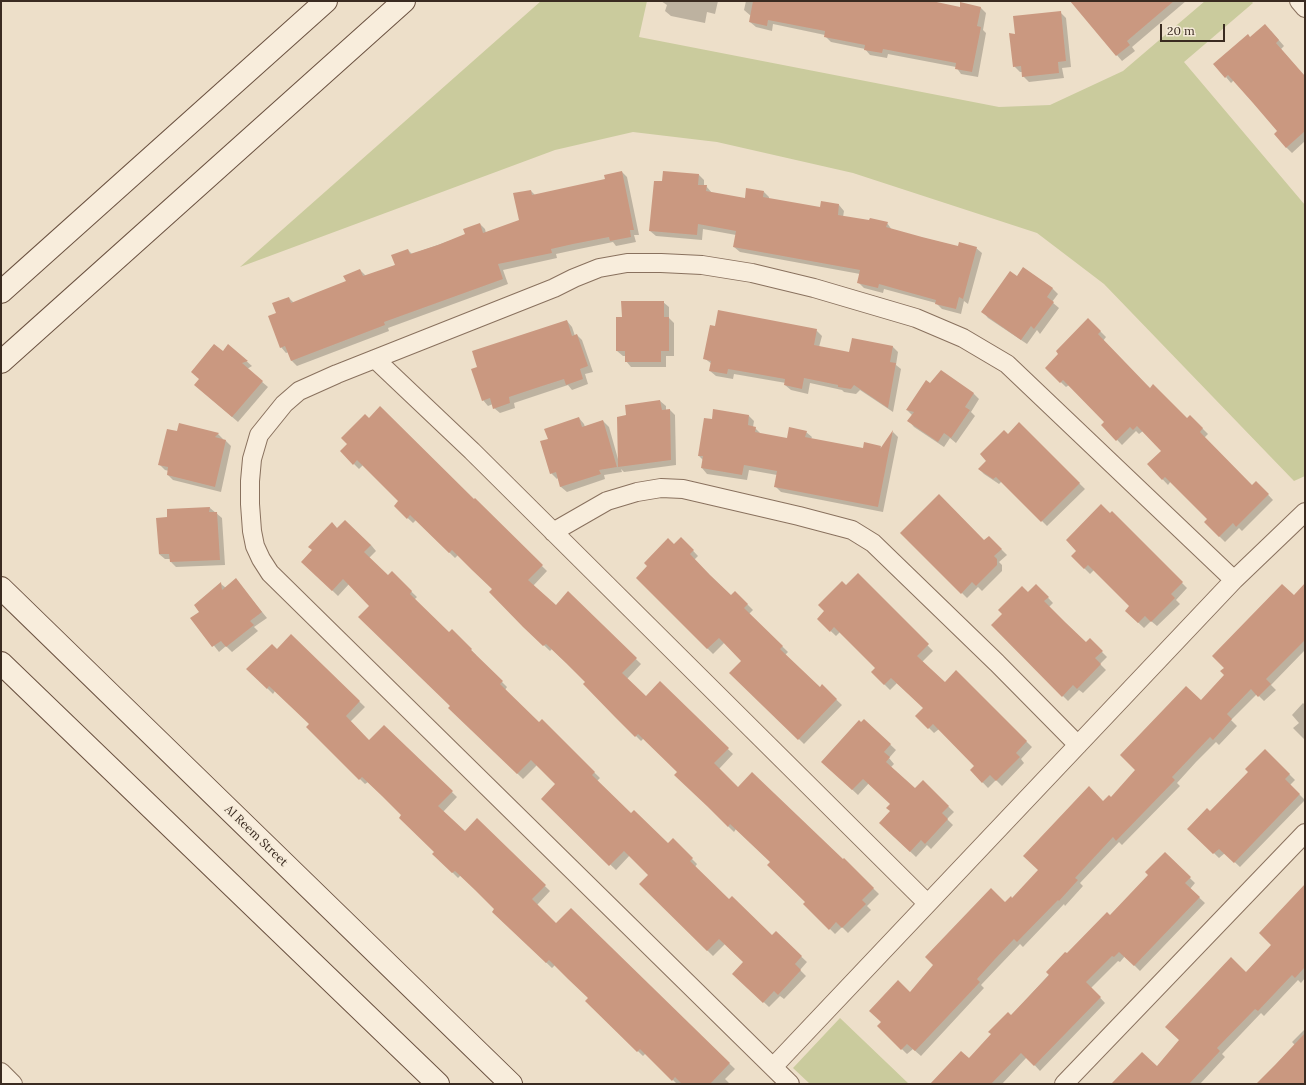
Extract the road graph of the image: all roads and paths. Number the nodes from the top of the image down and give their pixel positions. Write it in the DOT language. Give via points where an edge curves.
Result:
graph roads {
  1 [pos="326,1"];
  2 [pos="404,1"];
  3 [pos="1299,1"];
  4 [pos="1305,8"];
  5 [pos="1,292"];
  6 [pos="375,359"];
  7 [pos="1,362"];
  8 [pos="1305,512"];
  9 [pos="553,532"];
  10 [pos="1234,580"];
  11 [pos="1,588"];
  12 [pos="1,663"];
  13 [pos="1078,745"];
  14 [pos="1305,833"];
  15 [pos="927,903"];
  16 [pos="772,1067"];
  17 [pos="1,1072"];
  18 [pos="13,1084"];
  19 [pos="438,1084"];
  20 [pos="511,1084"];
  21 [pos="790,1084"];
  22 [pos="1064,1084"];
  1 -- 5 [label="street"];
  2 -- 7 [label="street"];
  3 -- 4 [label="street"];
  6 -- 9 [label="street"];
  6 -- 10 [label="street" via="599,268 627,263 702,265 752,273 814,288 916,318 963,338 1007,364"];
  6 -- 16 [label="street" via="299,391 284,404 259,435 252,459 250,504 255,546 261,559 270,573"];
  8 -- 10 [label="street"];
  9 -- 13 [label="street" via="607,501 661,488 683,489 852,530 874,543"];
  9 -- 15 [label="street"];
  10 -- 13 [label="street"];
  11 -- 20 [label="street, Al Reem Street"];
  12 -- 19 [label="street"];
  13 -- 15 [label="street"];
  14 -- 22 [label="street"];
  15 -- 16 [label="street"];
  16 -- 21 [label="street"];
  17 -- 18 [label="street"];
}
